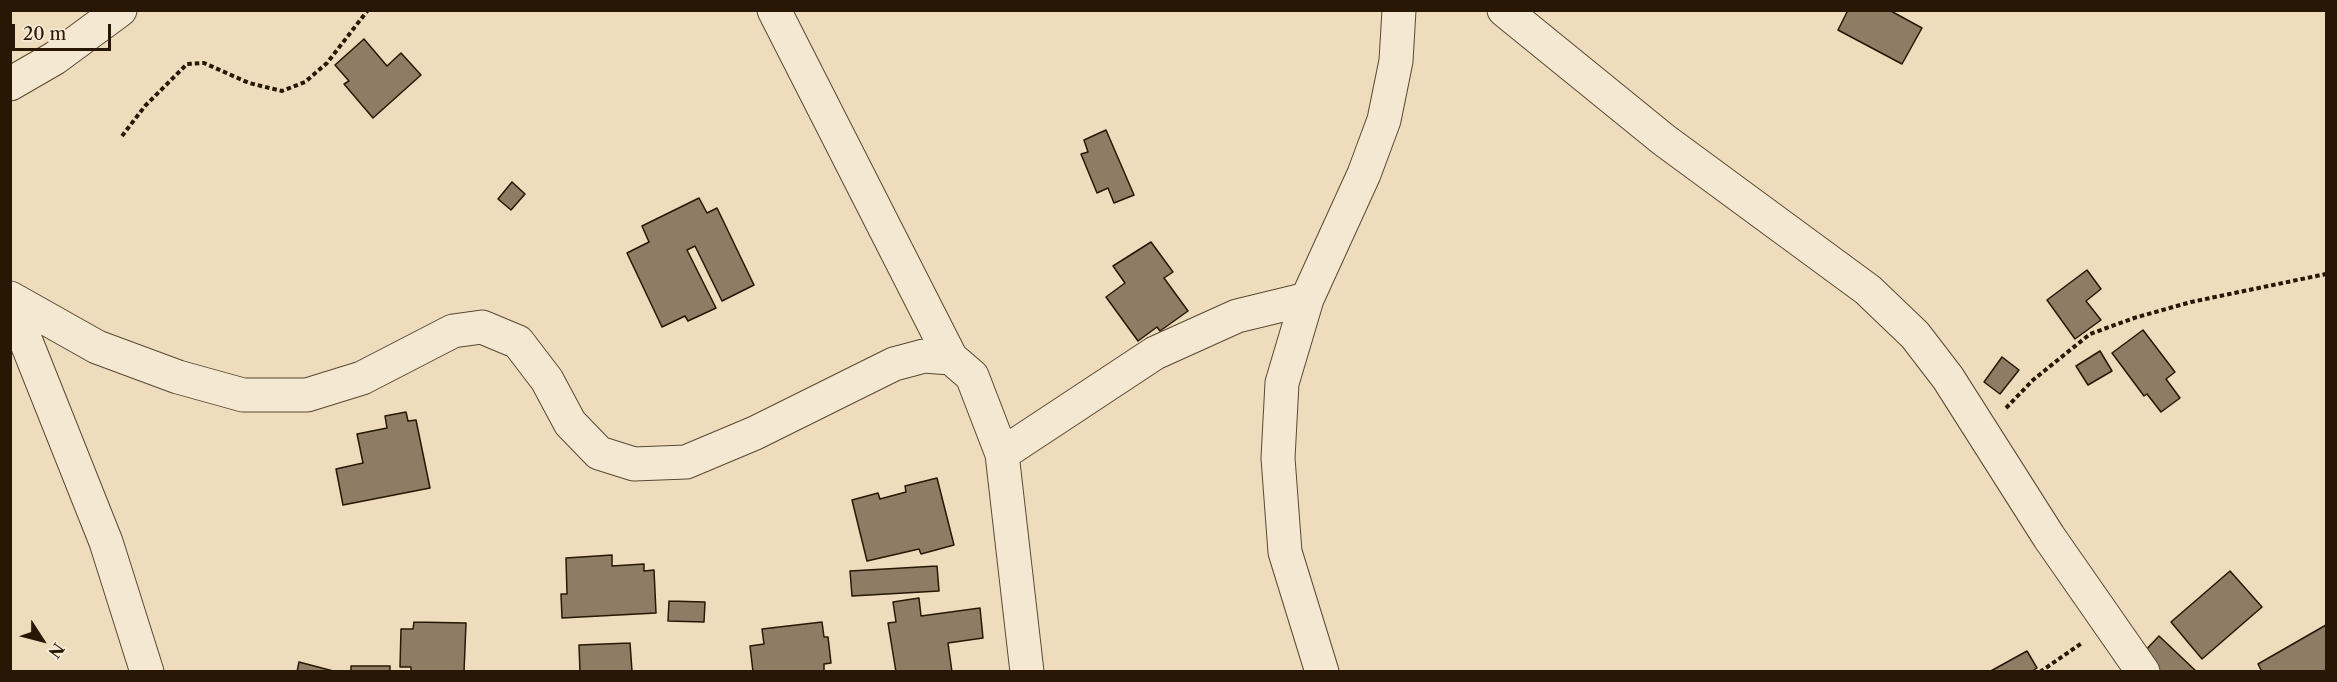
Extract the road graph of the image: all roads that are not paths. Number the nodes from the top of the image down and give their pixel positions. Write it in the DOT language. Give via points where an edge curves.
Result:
graph roads {
  1 [pos="120,10"];
  2 [pos="774,10"];
  3 [pos="1399,10"];
  4 [pos="1504,10"];
  5 [pos="10,84"];
  6 [pos="1307,299"];
  7 [pos="10,300"];
  8 [pos="951,358"];
  9 [pos="1002,454"];
  10 [pos="147,672"];
  11 [pos="1028,672"];
  12 [pos="1322,672"];
  13 [pos="2143,672"];
  1 -- 5 [label="street" via="55,58"];
  2 -- 8 [label="street"];
  3 -- 6 [label="street" via="1396,61 1384,120"];
  4 -- 13 [label="street" via="1664,140 1868,290 1915,335 1948,378 2108,625"];
  6 -- 9 [label="street" via="1237,316 1155,352"];
  6 -- 12 [label="street" via="1282,382 1278,458 1285,552"];
  7 -- 8 [label="street" via="97,347 178,377 243,395 308,395 362,378 453,331 482,327 518,342 547,380 570,423 599,453 634,464 686,462 756,433 894,364 924,356"];
  7 -- 10 [label="street" via="106,542"];
  8 -- 9 [label="street" via="972,376"];
  9 -- 11 [label="street"];
}
